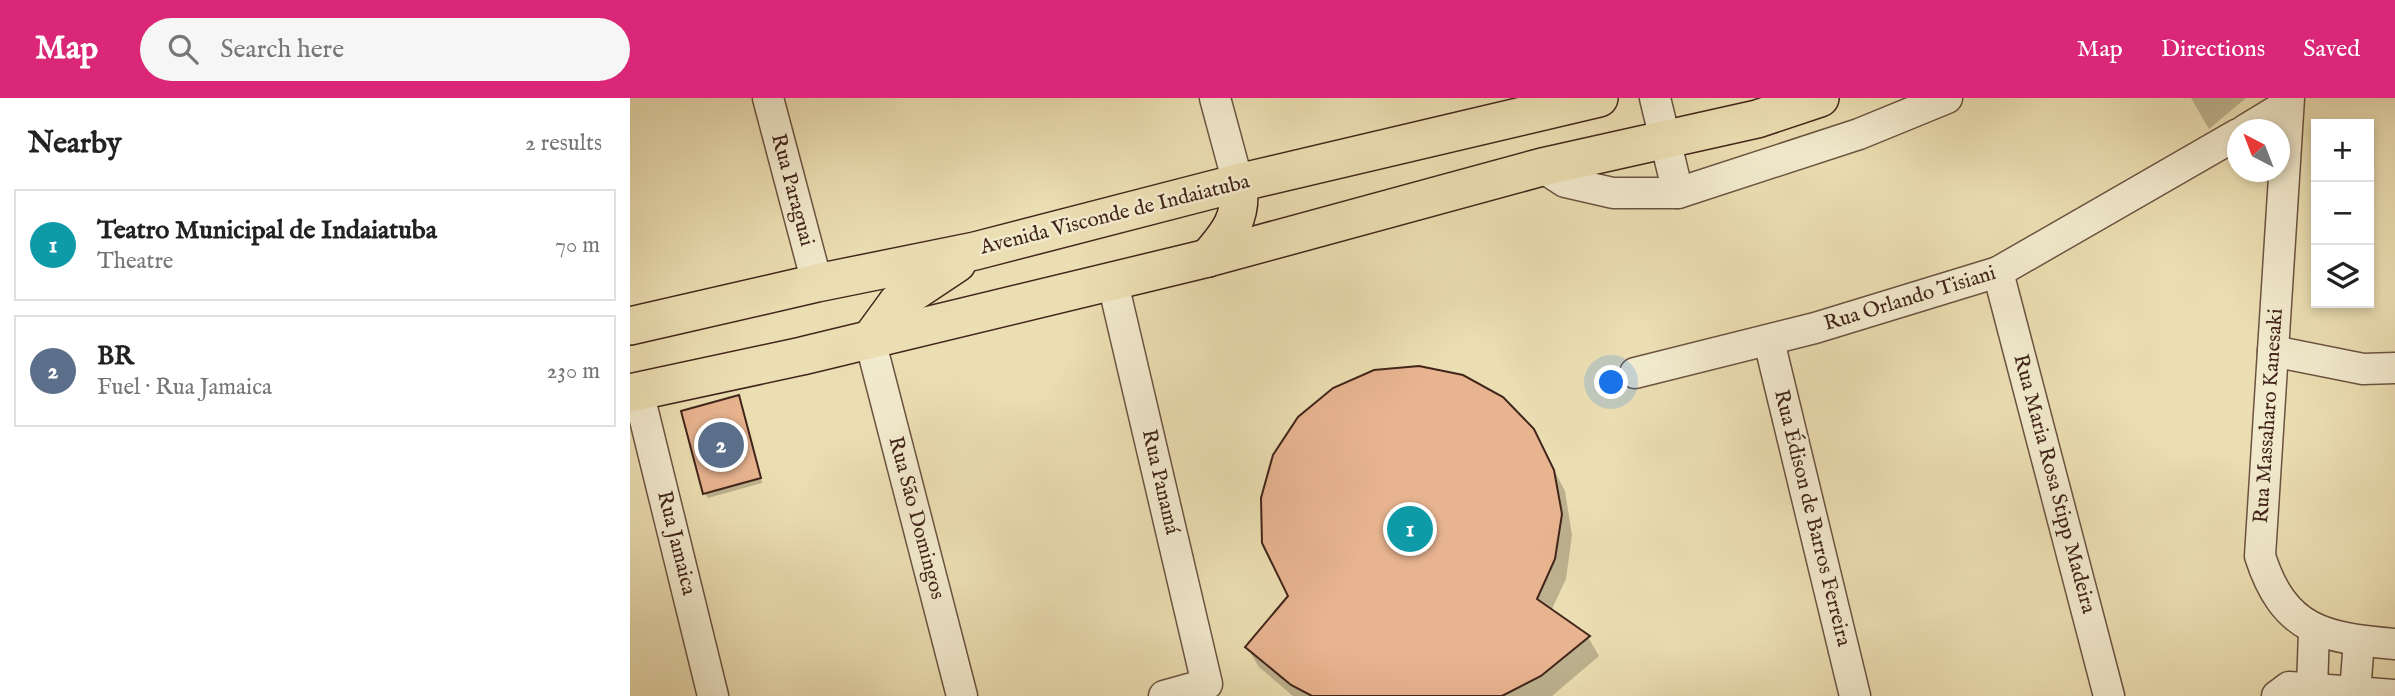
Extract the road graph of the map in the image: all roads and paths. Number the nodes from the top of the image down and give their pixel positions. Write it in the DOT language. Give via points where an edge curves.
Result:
graph roads {
  1 [pos="768,98"];
  2 [pos="1215,98"];
  3 [pos="1599,98"];
  4 [pos="1655,98"];
  5 [pos="1820,98"];
  6 [pos="1947,98"];
  7 [pos="2288,101"];
  8 [pos="2261,119"];
  9 [pos="2227,140"];
  10 [pos="1665,141"];
  11 [pos="1542,167"];
  12 [pos="1238,183"];
  13 [pos="1678,193"];
  14 [pos="975,251"];
  15 [pos="1208,258"];
  16 [pos="1998,272"];
  17 [pos="1112,279"];
  18 [pos="817,283"];
  19 [pos="630,326"];
  20 [pos="870,340"];
  21 [pos="1769,341"];
  22 [pos="2273,351"];
  23 [pos="2395,368"];
  24 [pos="1635,373"];
  25 [pos="634,392"];
  26 [pos="2315,631"];
  27 [pos="2359,641"];
  28 [pos="2395,644"];
  29 [pos="2312,689"];
  30 [pos="2355,692"];
  31 [pos="2395,695"];
  32 [pos="713,696"];
  33 [pos="962,696"];
  34 [pos="1164,696"];
  35 [pos="1855,696"];
  36 [pos="2109,696"];
  37 [pos="2277,696"];
  1 -- 18 [label="street, Rua Paraguai"];
  2 -- 12 [label="street"];
  3 -- 12 [label="main road, Avenida Visconde de Indaiatuba"];
  4 -- 10 [label="street"];
  5 -- 10 [label="main road"];
  6 -- 13 [label="street" via="1860,134"];
  7 -- 8 [label="street"];
  7 -- 22 [label="street, Rua Massaharo Kanesaki"];
  9 -- 16 [label="street, Rua Orlando Tisiani"];
  10 -- 11 [label="main road"];
  10 -- 13 [label="street"];
  11 -- 13 [label="street" via="1565,183 1613,193"];
  11 -- 15 [label="main road"];
  12 -- 14 [label="main road, Avenida Visconde de Indaiatuba"];
  12 -- 15 [label="main road" via="1241,202 1236,221"];
  14 -- 18 [label="main road, Avenida Visconde de Indaiatuba"];
  14 -- 20 [label="main road" via="897,303"];
  15 -- 17 [label="main road"];
  16 -- 21 [label="street, Rua Orlando Tisiani"];
  16 -- 36 [label="street, Rua Maria Rosa Stipp Madeira"];
  17 -- 20 [label="main road"];
  17 -- 34 [label="street, Rua Panamá" via="1207,684"];
  18 -- 19 [label="main road, Avenida Visconde de Indaiatuba"];
  20 -- 25 [label="main road"];
  20 -- 33 [label="street, Rua São Domingos"];
  21 -- 24 [label="street, Rua Orlando Tisiani"];
  21 -- 35 [label="street, Rua Édison de Barros Ferreira"];
  22 -- 23 [label="street" via="2363,369"];
  22 -- 26 [label="street, Rua Massaharo Kanesaki" via="2260,556 2269,585"];
  25 -- 32 [label="street, Rua Jamaica"];
  26 -- 27 [label="street, Rua Massaharo Kanesaki"];
  26 -- 29 [label="street"];
  27 -- 28 [label="street, Rua Massaharo Kanesaki"];
  27 -- 30 [label="street"];
  29 -- 30 [label="street"];
  29 -- 37 [label="street" via="2289,687"];
  30 -- 31 [label="street"];
}
